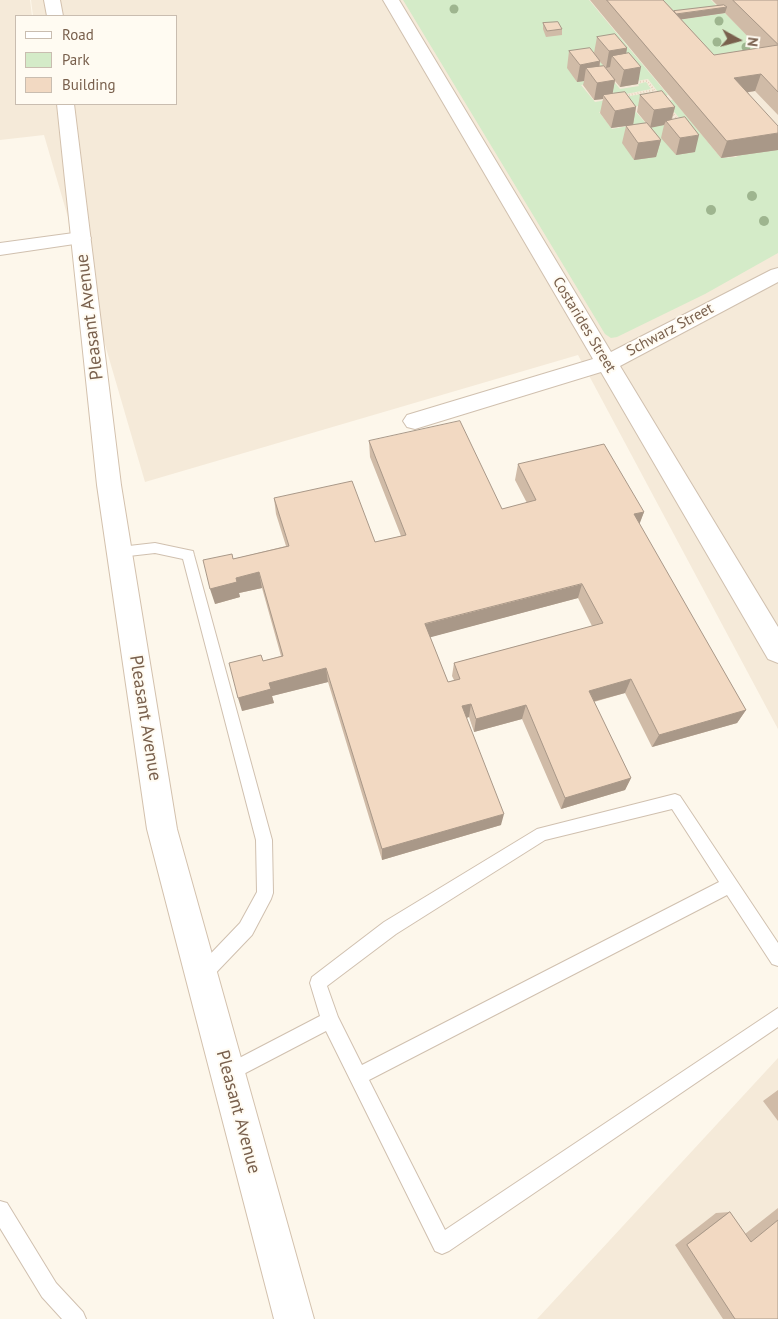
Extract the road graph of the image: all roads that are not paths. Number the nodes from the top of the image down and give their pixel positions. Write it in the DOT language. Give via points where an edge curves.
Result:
graph roads {
  1 [pos="52,0"];
  2 [pos="391,0"];
  3 [pos="54,15"];
  4 [pos="65,105"];
  5 [pos="81,238"];
  6 [pos="0,249"];
  7 [pos="778,274"];
  8 [pos="607,364"];
  9 [pos="415,421"];
  10 [pos="120,552"];
  11 [pos="778,650"];
  12 [pos="730,885"];
  13 [pos="778,958"];
  14 [pos="202,975"];
  15 [pos="778,1017"];
  16 [pos="330,1020"];
  17 [pos="228,1072"];
  18 [pos="358,1076"];
  19 [pos="0,1210"];
  20 [pos="76,1319"];
  21 [pos="294,1319"];
  1 -- 3 [label="street"];
  2 -- 8 [label="street, Costarides Street"];
  4 -- 5 [label="street, Pleasant Avenue"];
  5 -- 6 [label="street"];
  5 -- 10 [label="street, Pleasant Avenue" via="109,485"];
  7 -- 8 [label="street, Schwarz Street"];
  8 -- 9 [label="street, Schwarz Street"];
  8 -- 11 [label="street, Costarides Street"];
  10 -- 14 [label="street, Pleasant Avenue" via="162,829"];
  10 -- 14 [label="lane" via="155,548 188,555 264,840 265,893 246,929"];
  12 -- 13 [label="lane"];
  12 -- 16 [label="lane" via="675,801 542,834 390,928 318,983"];
  12 -- 18 [label="lane"];
  14 -- 17 [label="street, Pleasant Avenue"];
  15 -- 18 [label="lane" via="442,1244"];
  16 -- 17 [label="lane"];
  16 -- 18 [label="lane"];
  17 -- 21 [label="street, Pleasant Avenue"];
  19 -- 20 [label="lane" via="49,1290"];
}
